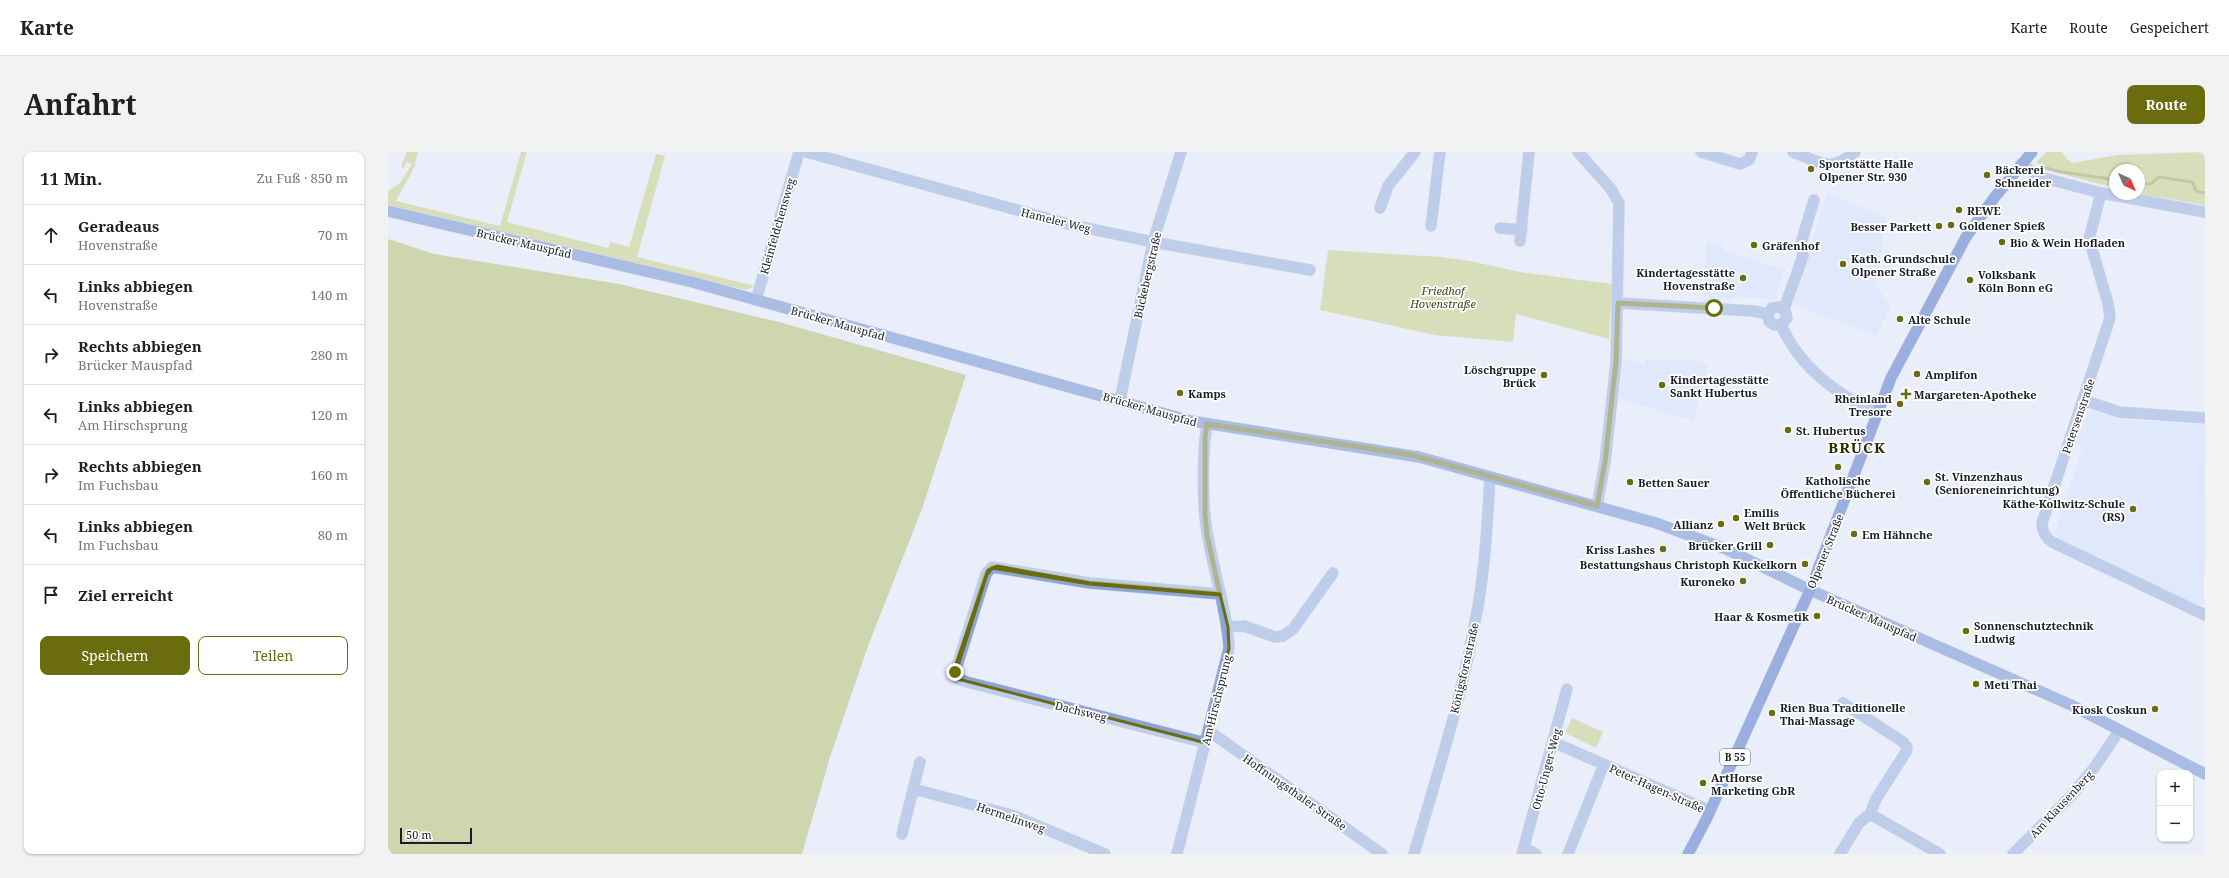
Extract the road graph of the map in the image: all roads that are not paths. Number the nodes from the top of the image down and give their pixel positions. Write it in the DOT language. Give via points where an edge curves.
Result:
graph roads {
  1 [pos="799,152"];
  2 [pos="806,152"];
  3 [pos="1181,152"];
  4 [pos="1415,152"];
  5 [pos="1440,152"];
  6 [pos="1529,152"];
  7 [pos="1578,152"];
  8 [pos="1702,152"];
  9 [pos="1752,152"];
  10 [pos="1793,152"];
  11 [pos="1855,152"];
  12 [pos="2032,152"];
  13 [pos="2021,164"];
  14 [pos="2101,193"];
  15 [pos="1814,200"];
  16 [pos="1380,208"];
  17 [pos="388,211"];
  18 [pos="2205,212"];
  19 [pos="1431,226"];
  20 [pos="1500,228"];
  21 [pos="1153,242"];
  22 [pos="1310,270"];
  23 [pos="756,300"];
  24 [pos="1618,303"];
  25 [pos="1784,309"];
  26 [pos="1768,314"];
  27 [pos="1781,325"];
  28 [pos="1120,400"];
  29 [pos="2082,400"];
  30 [pos="1879,409"];
  31 [pos="2205,418"];
  32 [pos="1207,424"];
  33 [pos="1490,478"];
  34 [pos="1597,506"];
  35 [pos="1333,573"];
  36 [pos="1810,590"];
  37 [pos="1220,594"];
  38 [pos="2205,615"];
  39 [pos="1228,627"];
  40 [pos="1567,689"];
  41 [pos="1843,703"];
  42 [pos="1209,731"];
  43 [pos="2119,731"];
  44 [pos="1206,742"];
  45 [pos="1553,742"];
  46 [pos="920,762"];
  47 [pos="1604,764"];
  48 [pos="2204,772"];
  49 [pos="914,788"];
  50 [pos="1710,811"];
  51 [pos="1870,814"];
  52 [pos="902,834"];
  53 [pos="1523,851"];
  54 [pos="1105,854"];
  55 [pos="1177,854"];
  56 [pos="1382,854"];
  57 [pos="1414,854"];
  58 [pos="1536,854"];
  59 [pos="1568,854"];
  60 [pos="1688,854"];
  61 [pos="1840,854"];
  62 [pos="1940,854"];
  63 [pos="2013,854"];
  1 -- 23 [label="street, Kleinfeldchensweg"];
  2 -- 21 [label="street, Hameler Weg" via="1068,224"];
  3 -- 21 [label="street, Bückebergstraße"];
  4 -- 16 [label="street" via="1388,186"];
  5 -- 19 [label="street"];
  6 -- 20 [label="street" via="1521,236"];
  7 -- 24 [label="street" via="1619,203"];
  8 -- 9 [label="street" via="1740,164 1749,160"];
  10 -- 11 [label="street" via="1831,166 1840,164"];
  12 -- 13 [label="main road, Olpener Straße / B 55"];
  13 -- 14 [label="street" via="2040,177"];
  13 -- 30 [label="main road, Olpener Straße / B 55" via="1966,237 1891,378"];
  14 -- 18 [label="street"];
  14 -- 29 [label="street, Petersenstraße" via="2089,239 2110,318"];
  15 -- 25 [label="street" via="1801,242 1803,256"];
  17 -- 23 [label="main road, Brücker Mauspfad" via="659,274"];
  21 -- 22 [label="street, Hameler Weg"];
  21 -- 28 [label="street, Bückebergstraße"];
  23 -- 28 [label="main road, Brücker Mauspfad" via="1035,379"];
  24 -- 26 [label="street"];
  24 -- 34 [label="street" via="1616,362 1605,462"];
  25 -- 26 [label="street" via="1775,307"];
  25 -- 27 [label="street" via="1787,318"];
  26 -- 27 [label="street" via="1770,323"];
  27 -- 30 [label="street" via="1789,342 1809,369 1855,402 1871,410"];
  28 -- 32 [label="main road, Brücker Mauspfad"];
  29 -- 31 [label="street" via="2119,412"];
  29 -- 38 [label="street, Petersenstraße" via="2042,523 2045,537 2087,560"];
  30 -- 36 [label="main road, Olpener Straße / B 55"];
  32 -- 33 [label="main road, Brücker Mauspfad" via="1412,455"];
  32 -- 37 [label="street, Am Hirschsprung" via="1205,515"];
  33 -- 34 [label="main road, Brücker Mauspfad"];
  33 -- 57 [label="street, Königsforststraße" via="1485,558 1475,623 1448,735"];
  34 -- 36 [label="main road, Brücker Mauspfad" via="1713,543"];
  35 -- 39 [label="street" via="1293,629 1283,636 1275,637 1244,626"];
  36 -- 43 [label="main road, Brücker Mauspfad" via="2071,705"];
  36 -- 50 [label="main road, Olpener Straße / B 55"];
  37 -- 39 [label="street, Am Hirschsprung"];
  37 -- 44 [label="street, Dachsweg" via="1090,583 992,567 986,574 955,672 956,676 966,682"];
  39 -- 42 [label="street, Am Hirschsprung" via="1228,654"];
  40 -- 45 [label="street, Otto-Unger-Weg"];
  41 -- 51 [label="street" via="1907,747"];
  42 -- 44 [label="street, Am Hirschsprung"];
  42 -- 56 [label="street, Hoffnungsthaler Straße"];
  43 -- 48 [label="main road, Brücker Mauspfad"];
  43 -- 63 [label="street, Am Klausenberg" via="2072,795"];
  44 -- 55 [label="street, Am Hirschsprung"];
  45 -- 47 [label="street, Peter-Hagen-Straße"];
  45 -- 53 [label="street, Otto-Unger-Weg"];
  46 -- 49 [label="street"];
  47 -- 50 [label="street, Peter-Hagen-Straße"];
  47 -- 59 [label="street, Peter-Hagen-Straße"];
  49 -- 52 [label="street"];
  49 -- 54 [label="street, Hermelinweg" via="1014,816"];
  50 -- 60 [label="main road, Olpener Straße / B 55"];
  51 -- 61 [label="street" via="1859,823"];
  51 -- 62 [label="street"];
  53 -- 58 [label="street, Otto-Unger-Weg"];
}
